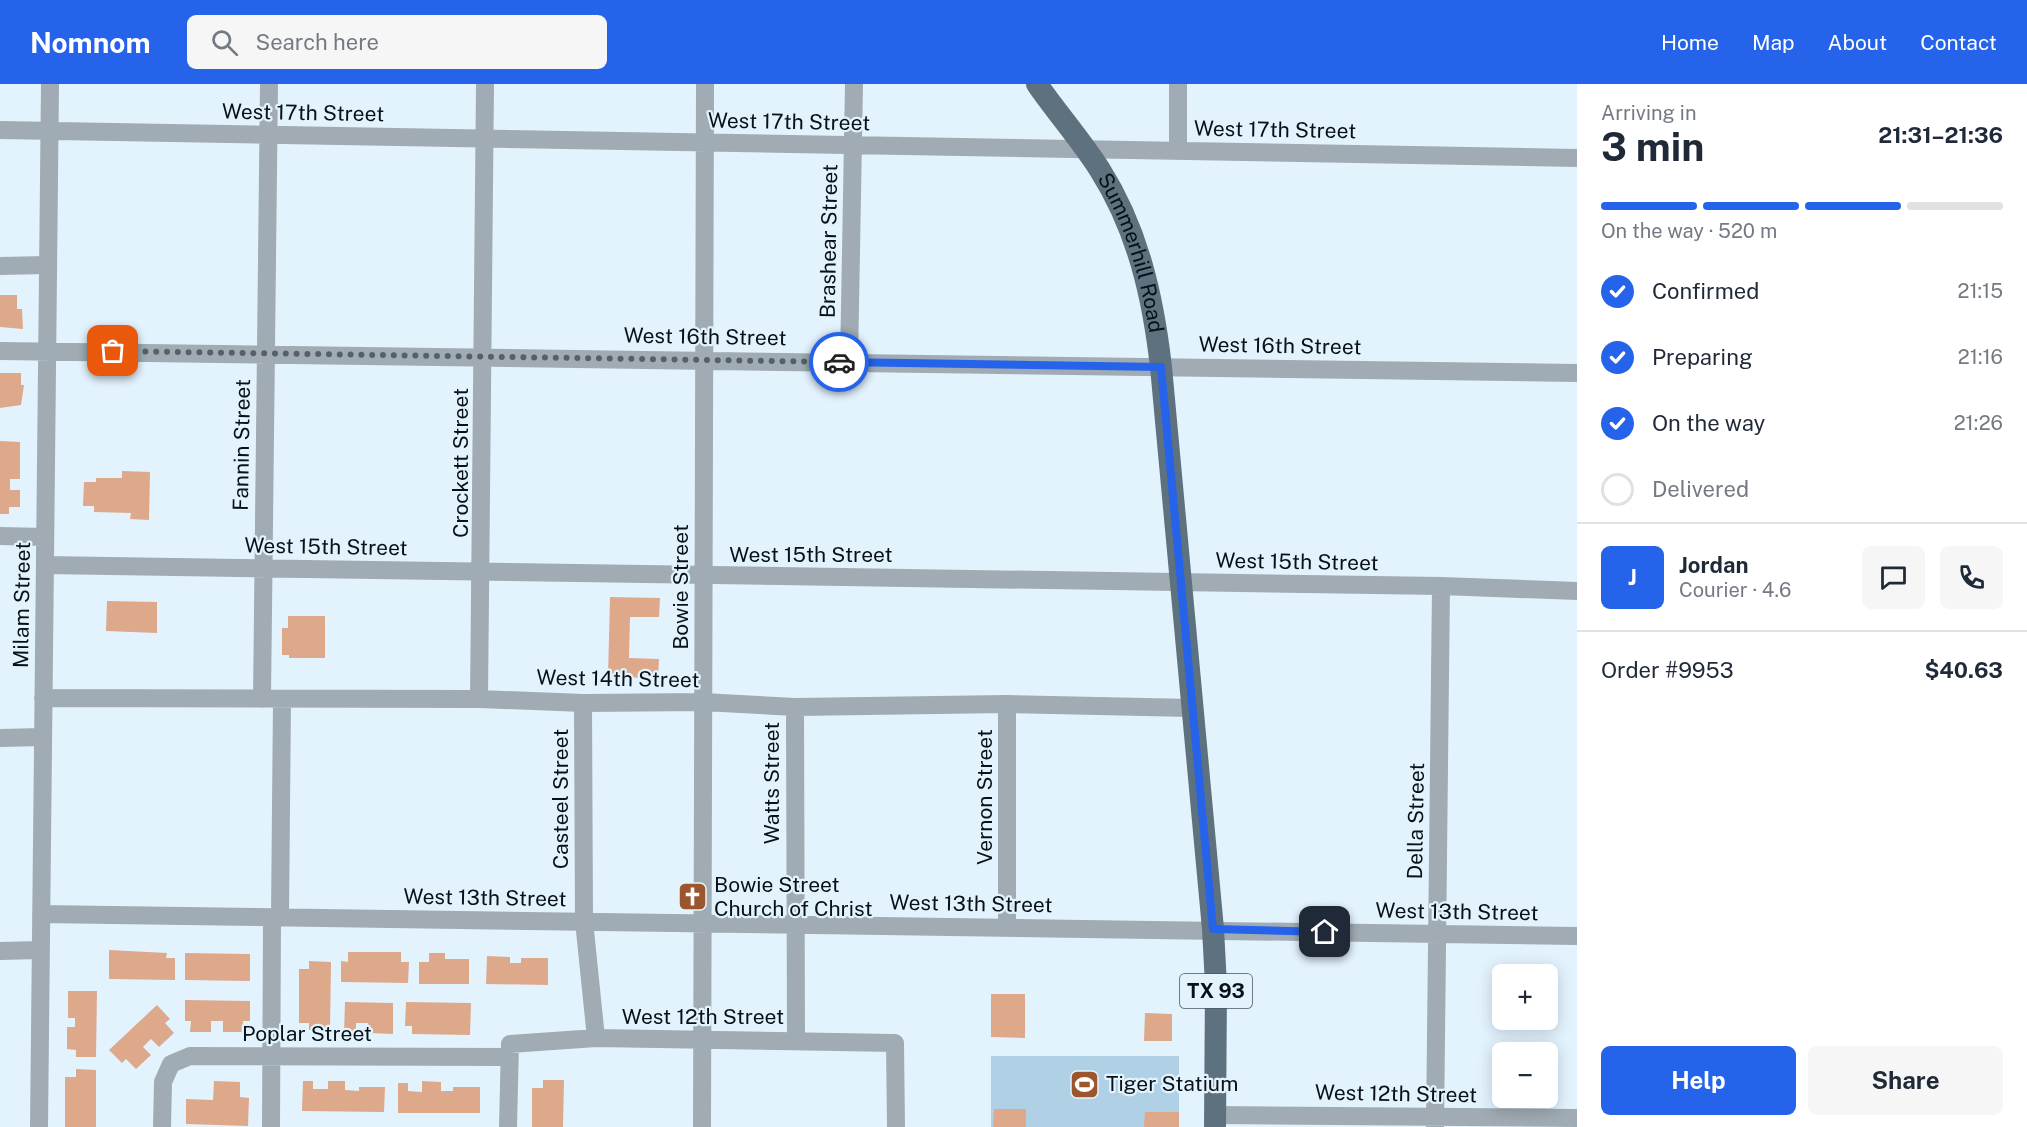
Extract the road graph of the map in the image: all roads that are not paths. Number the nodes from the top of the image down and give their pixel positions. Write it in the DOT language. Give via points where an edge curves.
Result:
graph roads {
  1 [pos="50,84"];
  2 [pos="269,84"];
  3 [pos="485,84"];
  4 [pos="705,84"];
  5 [pos="854,84"];
  6 [pos="1037,84"];
  7 [pos="1178,84"];
  8 [pos="0,130"];
  9 [pos="50,131"];
  10 [pos="268,135"];
  11 [pos="484,139"];
  12 [pos="705,143"];
  13 [pos="854,145"];
  14 [pos="1087,150"];
  15 [pos="1178,151"];
  16 [pos="1577,158"];
  17 [pos="48,265"];
  18 [pos="0,266"];
  19 [pos="47,350"];
  20 [pos="0,351"];
  21 [pos="266,354"];
  22 [pos="484,357"];
  23 [pos="704,360"];
  24 [pos="849,362"];
  25 [pos="1161,367"];
  26 [pos="1577,373"];
  27 [pos="0,536"];
  28 [pos="45,537"];
  29 [pos="45,566"];
  30 [pos="264,568"];
  31 [pos="482,573"];
  32 [pos="704,577"];
  33 [pos="1180,584"];
  34 [pos="1441,586"];
  35 [pos="1577,591"];
  36 [pos="43,698"];
  37 [pos="262,699"];
  38 [pos="282,699"];
  39 [pos="479,699"];
  40 [pos="703,702"];
  41 [pos="583,703"];
  42 [pos="1007,704"];
  43 [pos="795,707"];
  44 [pos="1191,708"];
  45 [pos="43,737"];
  46 [pos="0,738"];
  47 [pos="41,914"];
  48 [pos="276,917"];
  49 [pos="584,921"];
  50 [pos="703,923"];
  51 [pos="795,924"];
  52 [pos="1007,927"];
  53 [pos="1213,929"];
  54 [pos="1438,935"];
  55 [pos="1577,936"];
  56 [pos="40,950"];
  57 [pos="0,951"];
  58 [pos="596,1038"];
  59 [pos="702,1040"];
  60 [pos="796,1040"];
  61 [pos="510,1050"];
  62 [pos="272,1057"];
  63 [pos="1577,1118"];
  64 [pos="1215,1121"];
  65 [pos="1435,1122"];
  66 [pos="39,1127"];
  67 [pos="162,1127"];
  68 [pos="271,1127"];
  69 [pos="508,1127"];
  70 [pos="702,1127"];
  71 [pos="896,1127"];
  1 -- 9 [label="street, Milam Street"];
  2 -- 10 [label="street, Fannin Street"];
  3 -- 11 [label="street, Crockett Street"];
  4 -- 12 [label="street, Bowie Street"];
  5 -- 13 [label="street, Brashear Street"];
  6 -- 14 [label="main road, Summerhill Road / TX 93"];
  7 -- 15 [label="street"];
  8 -- 9 [label="street, West 17th Street"];
  9 -- 10 [label="street, West 17th Street"];
  9 -- 17 [label="street, Milam Street"];
  10 -- 11 [label="street, West 17th Street"];
  10 -- 21 [label="street, Fannin Street"];
  11 -- 12 [label="street, West 17th Street"];
  11 -- 22 [label="street, Crockett Street"];
  12 -- 13 [label="street, West 17th Street"];
  12 -- 23 [label="street, Bowie Street"];
  13 -- 14 [label="street, West 17th Street"];
  13 -- 24 [label="street, Brashear Street"];
  14 -- 15 [label="street, West 17th Street"];
  14 -- 25 [label="main road, Summerhill Road / TX 93" via="1118,202 1137,248 1151,298"];
  15 -- 16 [label="street, West 17th Street"];
  17 -- 18 [label="street"];
  17 -- 19 [label="street, Milam Street"];
  19 -- 20 [label="street, West 16th Street"];
  19 -- 21 [label="street, West 16th Street"];
  19 -- 28 [label="street, Milam Street"];
  21 -- 22 [label="street, West 16th Street"];
  21 -- 30 [label="street, Fannin Street"];
  22 -- 23 [label="street, West 16th Street"];
  22 -- 31 [label="street, Crockett Street"];
  23 -- 24 [label="street, West 16th Street"];
  23 -- 32 [label="street, Bowie Street"];
  24 -- 25 [label="street, West 16th Street"];
  25 -- 26 [label="street, West 16th Street"];
  25 -- 33 [label="main road, Summerhill Road / TX 93"];
  27 -- 28 [label="street"];
  28 -- 29 [label="street, Milam Street"];
  29 -- 30 [label="street, West 15th Street"];
  29 -- 36 [label="street, Milam Street"];
  30 -- 31 [label="street, West 15th Street"];
  30 -- 37 [label="street, Fannin Street"];
  31 -- 32 [label="street, West 15th Street"];
  31 -- 39 [label="street, Crockett Street"];
  32 -- 33 [label="street, West 15th Street"];
  32 -- 40 [label="street, Bowie Street"];
  33 -- 34 [label="street, West 15th Street"];
  33 -- 44 [label="main road, Summerhill Road / TX 93"];
  34 -- 35 [label="street, West 15th Street"];
  34 -- 54 [label="street, Della Street"];
  36 -- 37 [label="street, West 14th Street"];
  36 -- 45 [label="street, Milam Street"];
  37 -- 38 [label="street, West 14th Street"];
  38 -- 39 [label="street, West 14th Street"];
  38 -- 48 [label="street"];
  39 -- 41 [label="street, West 14th Street"];
  40 -- 41 [label="street, West 14th Street"];
  40 -- 43 [label="street, West 14th Street"];
  40 -- 50 [label="street, Bowie Street"];
  41 -- 49 [label="street, Casteel Street"];
  42 -- 43 [label="street, West 14th Street"];
  42 -- 44 [label="street, West 14th Street"];
  42 -- 52 [label="street, Vernon Street"];
  43 -- 51 [label="street, Watts Street"];
  44 -- 53 [label="main road, Summerhill Road / TX 93"];
  45 -- 46 [label="street"];
  45 -- 47 [label="street, Milam Street"];
  47 -- 48 [label="street, West 13th Street"];
  47 -- 56 [label="street, Milam Street"];
  48 -- 49 [label="street, West 13th Street"];
  48 -- 62 [label="street"];
  49 -- 50 [label="street, West 13th Street"];
  49 -- 58 [label="street, Casteel Street"];
  50 -- 51 [label="street, West 13th Street"];
  50 -- 59 [label="street, Bowie Street"];
  51 -- 52 [label="street, West 13th Street"];
  51 -- 60 [label="street, Watts Street"];
  52 -- 53 [label="street, West 13th Street"];
  53 -- 54 [label="street, West 13th Street"];
  53 -- 64 [label="main road, Summerhill Road / TX 93"];
  54 -- 55 [label="street, West 13th Street"];
  54 -- 65 [label="street, Della Street"];
  56 -- 57 [label="street"];
  56 -- 66 [label="street, Milam Street"];
  58 -- 59 [label="street, West 12th Street"];
  58 -- 61 [label="street, West 12th Street"];
  59 -- 60 [label="street, West 12th Street"];
  59 -- 70 [label="street, Bowie Street"];
  60 -- 71 [label="street, West 12th Street" via="895,1043"];
  61 -- 62 [label="street, Poplar Street"];
  61 -- 69 [label="street"];
  62 -- 67 [label="street, Poplar Street" via="190,1056 171,1064 164,1082"];
  62 -- 68 [label="street"];
  63 -- 65 [label="street, West 12th Street"];
  64 -- 65 [label="street, West 12th Street"];
}
